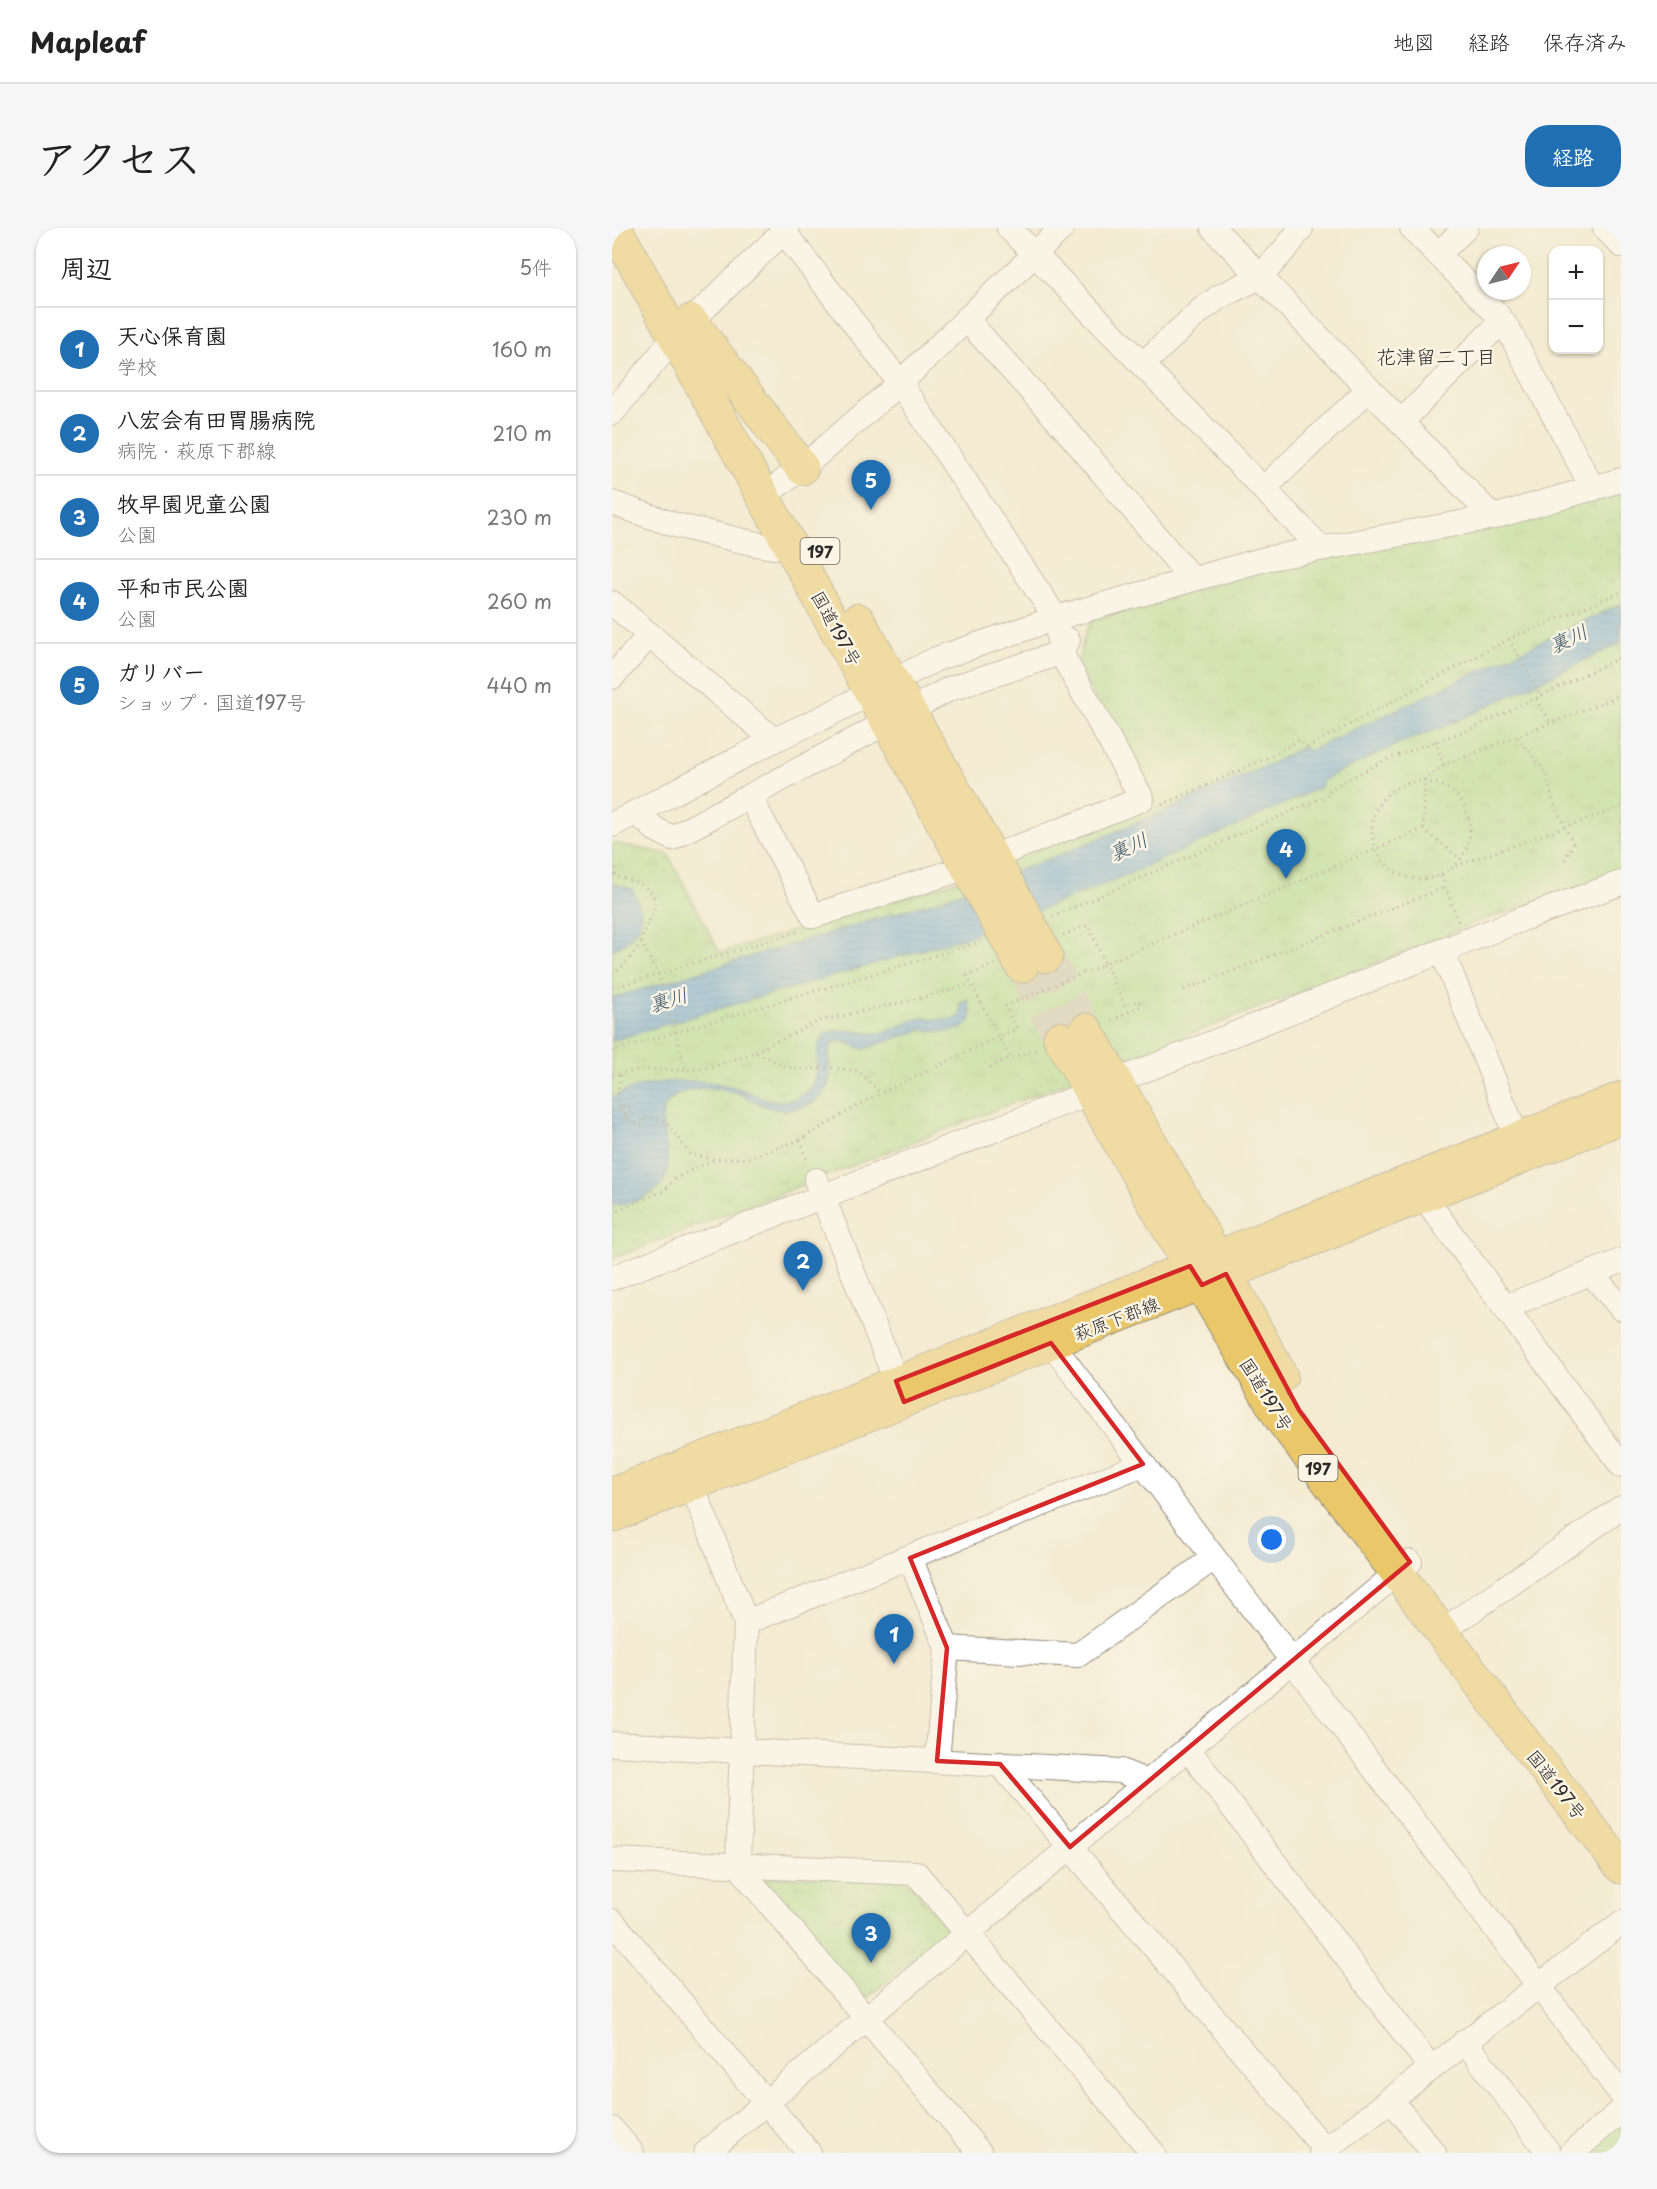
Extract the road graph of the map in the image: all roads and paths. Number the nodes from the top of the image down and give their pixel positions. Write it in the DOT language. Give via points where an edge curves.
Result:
graph roads {
  1 [pos="615,228"];
  2 [pos="638,228"];
  3 [pos="1009,228"];
  4 [pos="1062,228"];
  5 [pos="1213,228"];
  6 [pos="1301,228"];
  7 [pos="1412,228"];
  8 [pos="1466,228"];
  9 [pos="1605,228"];
  10 [pos="784,229"];
  11 [pos="1621,245"];
  12 [pos="1034,254"];
  13 [pos="1438,254"];
  14 [pos="1260,277"];
  15 [pos="966,319"];
  16 [pos="1502,321"];
  17 [pos="683,328"];
  18 [pos="1142,364"];
  19 [pos="900,383"];
  20 [pos="1369,389"];
  21 [pos="612,413"];
  22 [pos="1401,422"];
  23 [pos="1621,480"];
  24 [pos="782,482"];
  25 [pos="1263,489"];
  26 [pos="1593,489"];
  27 [pos="612,503"];
  28 [pos="1493,517"];
  29 [pos="790,544"];
  30 [pos="1322,548"];
  31 [pos="1192,579"];
  32 [pos="1621,592"];
  33 [pos="612,603"];
  34 [pos="1086,610"];
  35 [pos="1056,618"];
  36 [pos="650,635"];
  37 [pos="1509,639"];
  38 [pos="1061,652"];
  39 [pos="1621,657"];
  40 [pos="612,677"];
  41 [pos="882,687"];
  42 [pos="1621,693"];
  43 [pos="1540,697"];
  44 [pos="1536,699"];
  45 [pos="898,716"];
  46 [pos="1551,723"];
  47 [pos="1518,737"];
  48 [pos="774,740"];
  49 [pos="1435,741"];
  50 [pos="1444,765"];
  51 [pos="1424,782"];
  52 [pos="750,796"];
  53 [pos="1157,807"];
  54 [pos="1621,807"];
  55 [pos="636,812"];
  56 [pos="612,825"];
  57 [pos="1566,826"];
  58 [pos="1423,829"];
  59 [pos="1376,850"];
  60 [pos="1461,860"];
  61 [pos="1564,862"];
  62 [pos="618,864"];
  63 [pos="1454,867"];
  64 [pos="984,870"];
  65 [pos="614,875"];
  66 [pos="1441,875"];
  67 [pos="1621,883"];
  68 [pos="1446,887"];
  69 [pos="804,930"];
  70 [pos="1462,930"];
  71 [pos="1026,941"];
  72 [pos="642,942"];
  73 [pos="1442,951"];
  74 [pos="1104,964"];
  75 [pos="612,974"];
  76 [pos="659,976"];
  77 [pos="971,984"];
  78 [pos="612,988"];
  79 [pos="1184,990"];
  80 [pos="675,1031"];
  81 [pos="1071,1036"];
  82 [pos="998,1037"];
  83 [pos="612,1051"];
  84 [pos="755,1052"];
  85 [pos="1010,1058"];
  86 [pos="990,1068"];
  87 [pos="687,1070"];
  88 [pos="621,1075"];
  89 [pos="612,1076"];
  90 [pos="1104,1086"];
  91 [pos="881,1093"];
  92 [pos="1621,1096"];
  93 [pos="1621,1119"];
  94 [pos="1521,1147"];
  95 [pos="714,1160"];
  96 [pos="1420,1187"];
  97 [pos="819,1188"];
  98 [pos="612,1213"];
  99 [pos="1621,1261"];
  100 [pos="1208,1270"];
  101 [pos="1591,1273"];
  102 [pos="612,1278"];
  103 [pos="1505,1307"];
  104 [pos="1621,1308"];
  105 [pos="1051,1343"];
  106 [pos="900,1391"];
  107 [pos="1143,1464"];
  108 [pos="1621,1465"];
  109 [pos="688,1475"];
  110 [pos="614,1505"];
  111 [pos="1621,1508"];
  112 [pos="910,1558"];
  113 [pos="1214,1558"];
  114 [pos="1403,1567"];
  115 [pos="746,1622"];
  116 [pos="1455,1622"];
  117 [pos="947,1648"];
  118 [pos="1292,1661"];
  119 [pos="612,1744"];
  120 [pos="1188,1749"];
  121 [pos="741,1751"];
  122 [pos="937,1761"];
  123 [pos="1000,1764"];
  124 [pos="1148,1782"];
  125 [pos="1621,1840"];
  126 [pos="1070,1847"];
  127 [pos="612,1860"];
  128 [pos="738,1864"];
  129 [pos="1621,1867"];
  130 [pos="612,1921"];
  131 [pos="1621,1923"];
  132 [pos="968,1933"];
  133 [pos="1538,1985"];
  134 [pos="866,2019"];
  135 [pos="1465,2041"];
  136 [pos="1431,2068"];
  137 [pos="1621,2094"];
  138 [pos="1390,2099"];
  139 [pos="766,2103"];
  140 [pos="1621,2111"];
  141 [pos="612,2129"];
  142 [pos="1324,2152"];
  143 [pos="632,2153"];
  144 [pos="706,2153"];
  145 [pos="808,2153"];
  146 [pos="980,2153"];
  147 [pos="1153,2153"];
  148 [pos="1434,2153"];
  149 [pos="1549,2153"];
  150 [pos="1572,2153"];
  1 -- 17 [label="highway, 国道197号 / 197"];
  2 -- 17 [label="highway, 国道197号 / 197"];
  3 -- 12 [label="street"];
  4 -- 12 [label="street"];
  5 -- 14 [label="street"];
  6 -- 14 [label="street"];
  7 -- 13 [label="street"];
  8 -- 13 [label="street"];
  9 -- 11 [label="street"];
  10 -- 17 [label="street"];
  10 -- 19 [label="street"];
  12 -- 15 [label="street"];
  12 -- 18 [label="street"];
  13 -- 16 [label="street"];
  14 -- 18 [label="street" via="1200,311"];
  14 -- 20 [label="street"];
  15 -- 19 [label="street"];
  15 -- 31 [label="street"];
  16 -- 22 [label="street"];
  16 -- 26 [label="street"];
  17 -- 21 [label="street"];
  17 -- 24 [label="highway, 国道197号 / 197"];
  17 -- 24 [label="highway, 197"];
  18 -- 25 [label="street"];
  19 -- 24 [label="street"];
  19 -- 35 [label="street"];
  20 -- 22 [label="street"];
  20 -- 25 [label="street"];
  22 -- 28 [label="street"];
  23 -- 26 [label="street"];
  24 -- 29 [label="highway, 国道197号 / 197"];
  24 -- 41 [label="highway, 国道197号 / 197"];
  25 -- 30 [label="street"];
  26 -- 28 [label="street"];
  27 -- 29 [label="street" via="675,525 756,544"];
  28 -- 30 [label="street"];
  29 -- 41 [label="highway, 国道197号 / 197"];
  30 -- 31 [label="street"];
  31 -- 34 [label="street"];
  32 -- 37 [label="path"];
  33 -- 36 [label="street"];
  34 -- 35 [label="street"];
  34 -- 38 [label="street"];
  35 -- 38 [label="street"];
  35 -- 41 [label="street" via="936,659"];
  36 -- 40 [label="street"];
  36 -- 48 [label="street"];
  37 -- 43 [label="path"];
  37 -- 53 [label="path" via="1308,747 1299,740"];
  38 -- 45 [label="street" via="949,689"];
  38 -- 64 [label="street" via="1142,799"];
  39 -- 43 [label="path"];
  41 -- 45 [label="highway, 国道197号 / 197"];
  41 -- 48 [label="street"];
  42 -- 46 [label="path"];
  43 -- 44 [label="path"];
  44 -- 46 [label="path"];
  44 -- 49 [label="path"];
  45 -- 52 [label="street"];
  45 -- 64 [label="highway, 国道197号 / 197"];
  46 -- 47 [label="path"];
  47 -- 50 [label="path"];
  47 -- 57 [label="path" via="1543,769"];
  48 -- 55 [label="street"];
  49 -- 50 [label="path"];
  49 -- 71 [label="path" via="1387,759 1330,789 1328,795"];
  50 -- 51 [label="path"];
  51 -- 58 [label="path"];
  51 -- 59 [label="path" via="1398,787 1380,803 1372,826"];
  51 -- 60 [label="path" via="1450,791 1466,810 1470,834"];
  52 -- 55 [label="street" via="672,838"];
  52 -- 64 [label="street" via="813,916"];
  54 -- 57 [label="path"];
  55 -- 56 [label="street"];
  57 -- 61 [label="path" via="1573,843"];
  57 -- 63 [label="path"];
  58 -- 59 [label="path"];
  58 -- 60 [label="path"];
  59 -- 66 [label="path" via="1387,866 1402,876 1420,879"];
  59 -- 74 [label="path"];
  60 -- 63 [label="path"];
  62 -- 65 [label="path"];
  63 -- 66 [label="path"];
  64 -- 71 [label="highway, 国道197号 / 197"];
  65 -- 72 [label="path" via="644,885 654,898 654,910"];
  66 -- 68 [label="path"];
  67 -- 73 [label="street"];
  68 -- 70 [label="path"];
  68 -- 79 [label="path"];
  69 -- 76 [label="path"];
  71 -- 74 [label="path" via="1088,925"];
  71 -- 77 [label="path" via="967,976"];
  71 -- 80 [label="path"];
  72 -- 75 [label="path" via="625,965"];
  72 -- 76 [label="path"];
  73 -- 90 [label="street"];
  73 -- 94 [label="street"];
  74 -- 81 [label="path" via="1125,1006 1138,1000 1140,1006"];
  74 -- 82 [label="path, bridge" via="1005,1006 1017,1028"];
  76 -- 78 [label="path"];
  76 -- 80 [label="path"];
  77 -- 82 [label="path"];
  77 -- 84 [label="path" via="819,1021"];
  80 -- 83 [label="path"];
  80 -- 87 [label="path"];
  81 -- 85 [label="path"];
  81 -- 90 [label="highway, 国道197号 / 197"];
  82 -- 85 [label="path"];
  82 -- 91 [label="path"];
  84 -- 87 [label="path" via="713,1067"];
  84 -- 91 [label="path" via="797,1069 858,1071"];
  85 -- 86 [label="path"];
  87 -- 88 [label="path" via="643,1069"];
  88 -- 89 [label="path"];
  88 -- 95 [label="path" via="616,1104 630,1107 628,1122 643,1125 645,1116 665,1121 690,1155"];
  90 -- 97 [label="street"];
  90 -- 100 [label="highway, 国道197号 / 197"];
  91 -- 95 [label="path" via="800,1140 748,1158"];
  92 -- 94 [label="main road, 萩原下郡線"];
  93 -- 94 [label="main road, 萩原下郡線"];
  94 -- 96 [label="main road, 萩原下郡線"];
  95 -- 98 [label="path" via="676,1178 664,1191"];
  96 -- 100 [label="main road, 萩原下郡線"];
  96 -- 103 [label="street"];
  97 -- 102 [label="street"];
  97 -- 106 [label="street"];
  99 -- 101 [label="street"];
  100 -- 105 [label="main road, 萩原下郡線"];
  100 -- 106 [label="main road, 萩原下郡線"];
  100 -- 114 [label="highway, 国道197号 / 197"];
  101 -- 103 [label="street"];
  101 -- 104 [label="street"];
  103 -- 108 [label="street"];
  105 -- 106 [label="main road, 萩原下郡線"];
  105 -- 107 [label="street"];
  106 -- 109 [label="main road, 萩原下郡線"];
  107 -- 112 [label="street"];
  107 -- 113 [label="street"];
  109 -- 110 [label="main road, 萩原下郡線"];
  109 -- 115 [label="street"];
  111 -- 116 [label="street"];
  112 -- 115 [label="street"];
  112 -- 117 [label="street"];
  113 -- 117 [label="street" via="1078,1655"];
  113 -- 118 [label="street"];
  114 -- 116 [label="highway, 国道197号 / 197"];
  114 -- 118 [label="street"];
  114 -- 129 [label="highway, 国道197号 / 197"];
  115 -- 121 [label="street"];
  116 -- 125 [label="highway, 国道197号 / 197"];
  117 -- 122 [label="street"];
  118 -- 120 [label="street"];
  118 -- 133 [label="street"];
  119 -- 121 [label="street"];
  120 -- 124 [label="street"];
  120 -- 136 [label="street"];
  121 -- 122 [label="street"];
  121 -- 128 [label="street"];
  122 -- 123 [label="street"];
  123 -- 124 [label="street" via="1121,1771"];
  123 -- 126 [label="street"];
  124 -- 126 [label="street"];
  126 -- 132 [label="street"];
  126 -- 142 [label="street"];
  127 -- 128 [label="street"];
  128 -- 132 [label="street" via="916,1872"];
  128 -- 134 [label="street"];
  130 -- 139 [label="street"];
  131 -- 133 [label="street"];
  132 -- 134 [label="street"];
  132 -- 147 [label="street"];
  133 -- 135 [label="street"];
  133 -- 137 [label="street"];
  134 -- 139 [label="street"];
  134 -- 146 [label="street"];
  135 -- 136 [label="street"];
  135 -- 149 [label="street"];
  136 -- 138 [label="street"];
  138 -- 142 [label="street"];
  138 -- 148 [label="street"];
  139 -- 144 [label="street"];
  139 -- 145 [label="street"];
  140 -- 150 [label="street"];
  141 -- 143 [label="street"];
}
